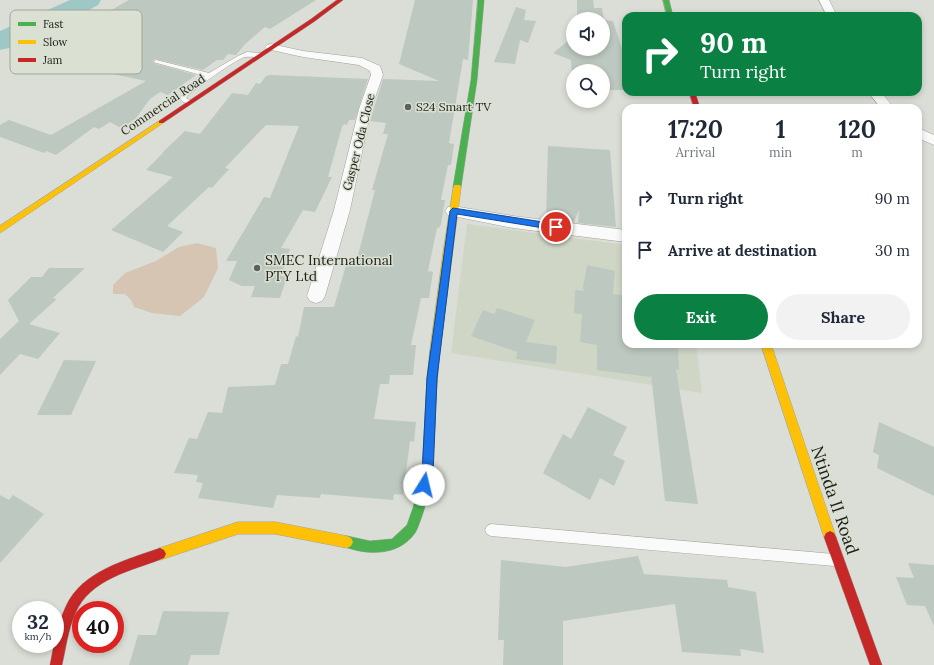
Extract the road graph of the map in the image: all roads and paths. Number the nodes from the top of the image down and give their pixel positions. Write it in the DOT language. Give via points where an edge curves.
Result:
graph roads {
  1 [pos="340,0"];
  2 [pos="481,0"];
  3 [pos="666,0"];
  4 [pos="824,0"];
  5 [pos="669,12"];
  6 [pos="830,12"];
  7 [pos="271,47"];
  8 [pos="260,55"];
  9 [pos="156,62"];
  10 [pos="210,75"];
  11 [pos="878,96"];
  12 [pos="190,102"];
  13 [pos="884,104"];
  14 [pos="922,134"];
  15 [pos="934,141"];
  16 [pos="453,211"];
  17 [pos="0,230"];
  18 [pos="622,236"];
  19 [pos="316,296"];
  20 [pos="767,348"];
  21 [pos="492,530"];
  22 [pos="838,560"];
  23 [pos="56,665"];
  24 [pos="876,665"];
  1 -- 7 [label="street, Commercial Road"];
  2 -- 16 [label="street" via="474,80"];
  3 -- 5 [label="street"];
  4 -- 6 [label="street"];
  7 -- 8 [label="street, Commercial Road"];
  7 -- 19 [label="street, Gasper Oda Close" via="362,62 376,69 377,75 363,116 342,210"];
  8 -- 10 [label="lane" via="247,54"];
  8 -- 12 [label="street, Commercial Road"];
  9 -- 10 [label="lane"];
  10 -- 12 [label="lane" via="183,98"];
  11 -- 13 [label="street"];
  12 -- 17 [label="street, Commercial Road"];
  14 -- 15 [label="street"];
  16 -- 18 [label="street" via="513,222"];
  16 -- 23 [label="street" via="432,378 427,474 411,529 394,544 370,547 276,528 238,528 115,569 85,590 71,609"];
  20 -- 22 [label="street, Ntinda II Road"];
  21 -- 22 [label="lane"];
  22 -- 24 [label="street, Ntinda II Road"];
}
